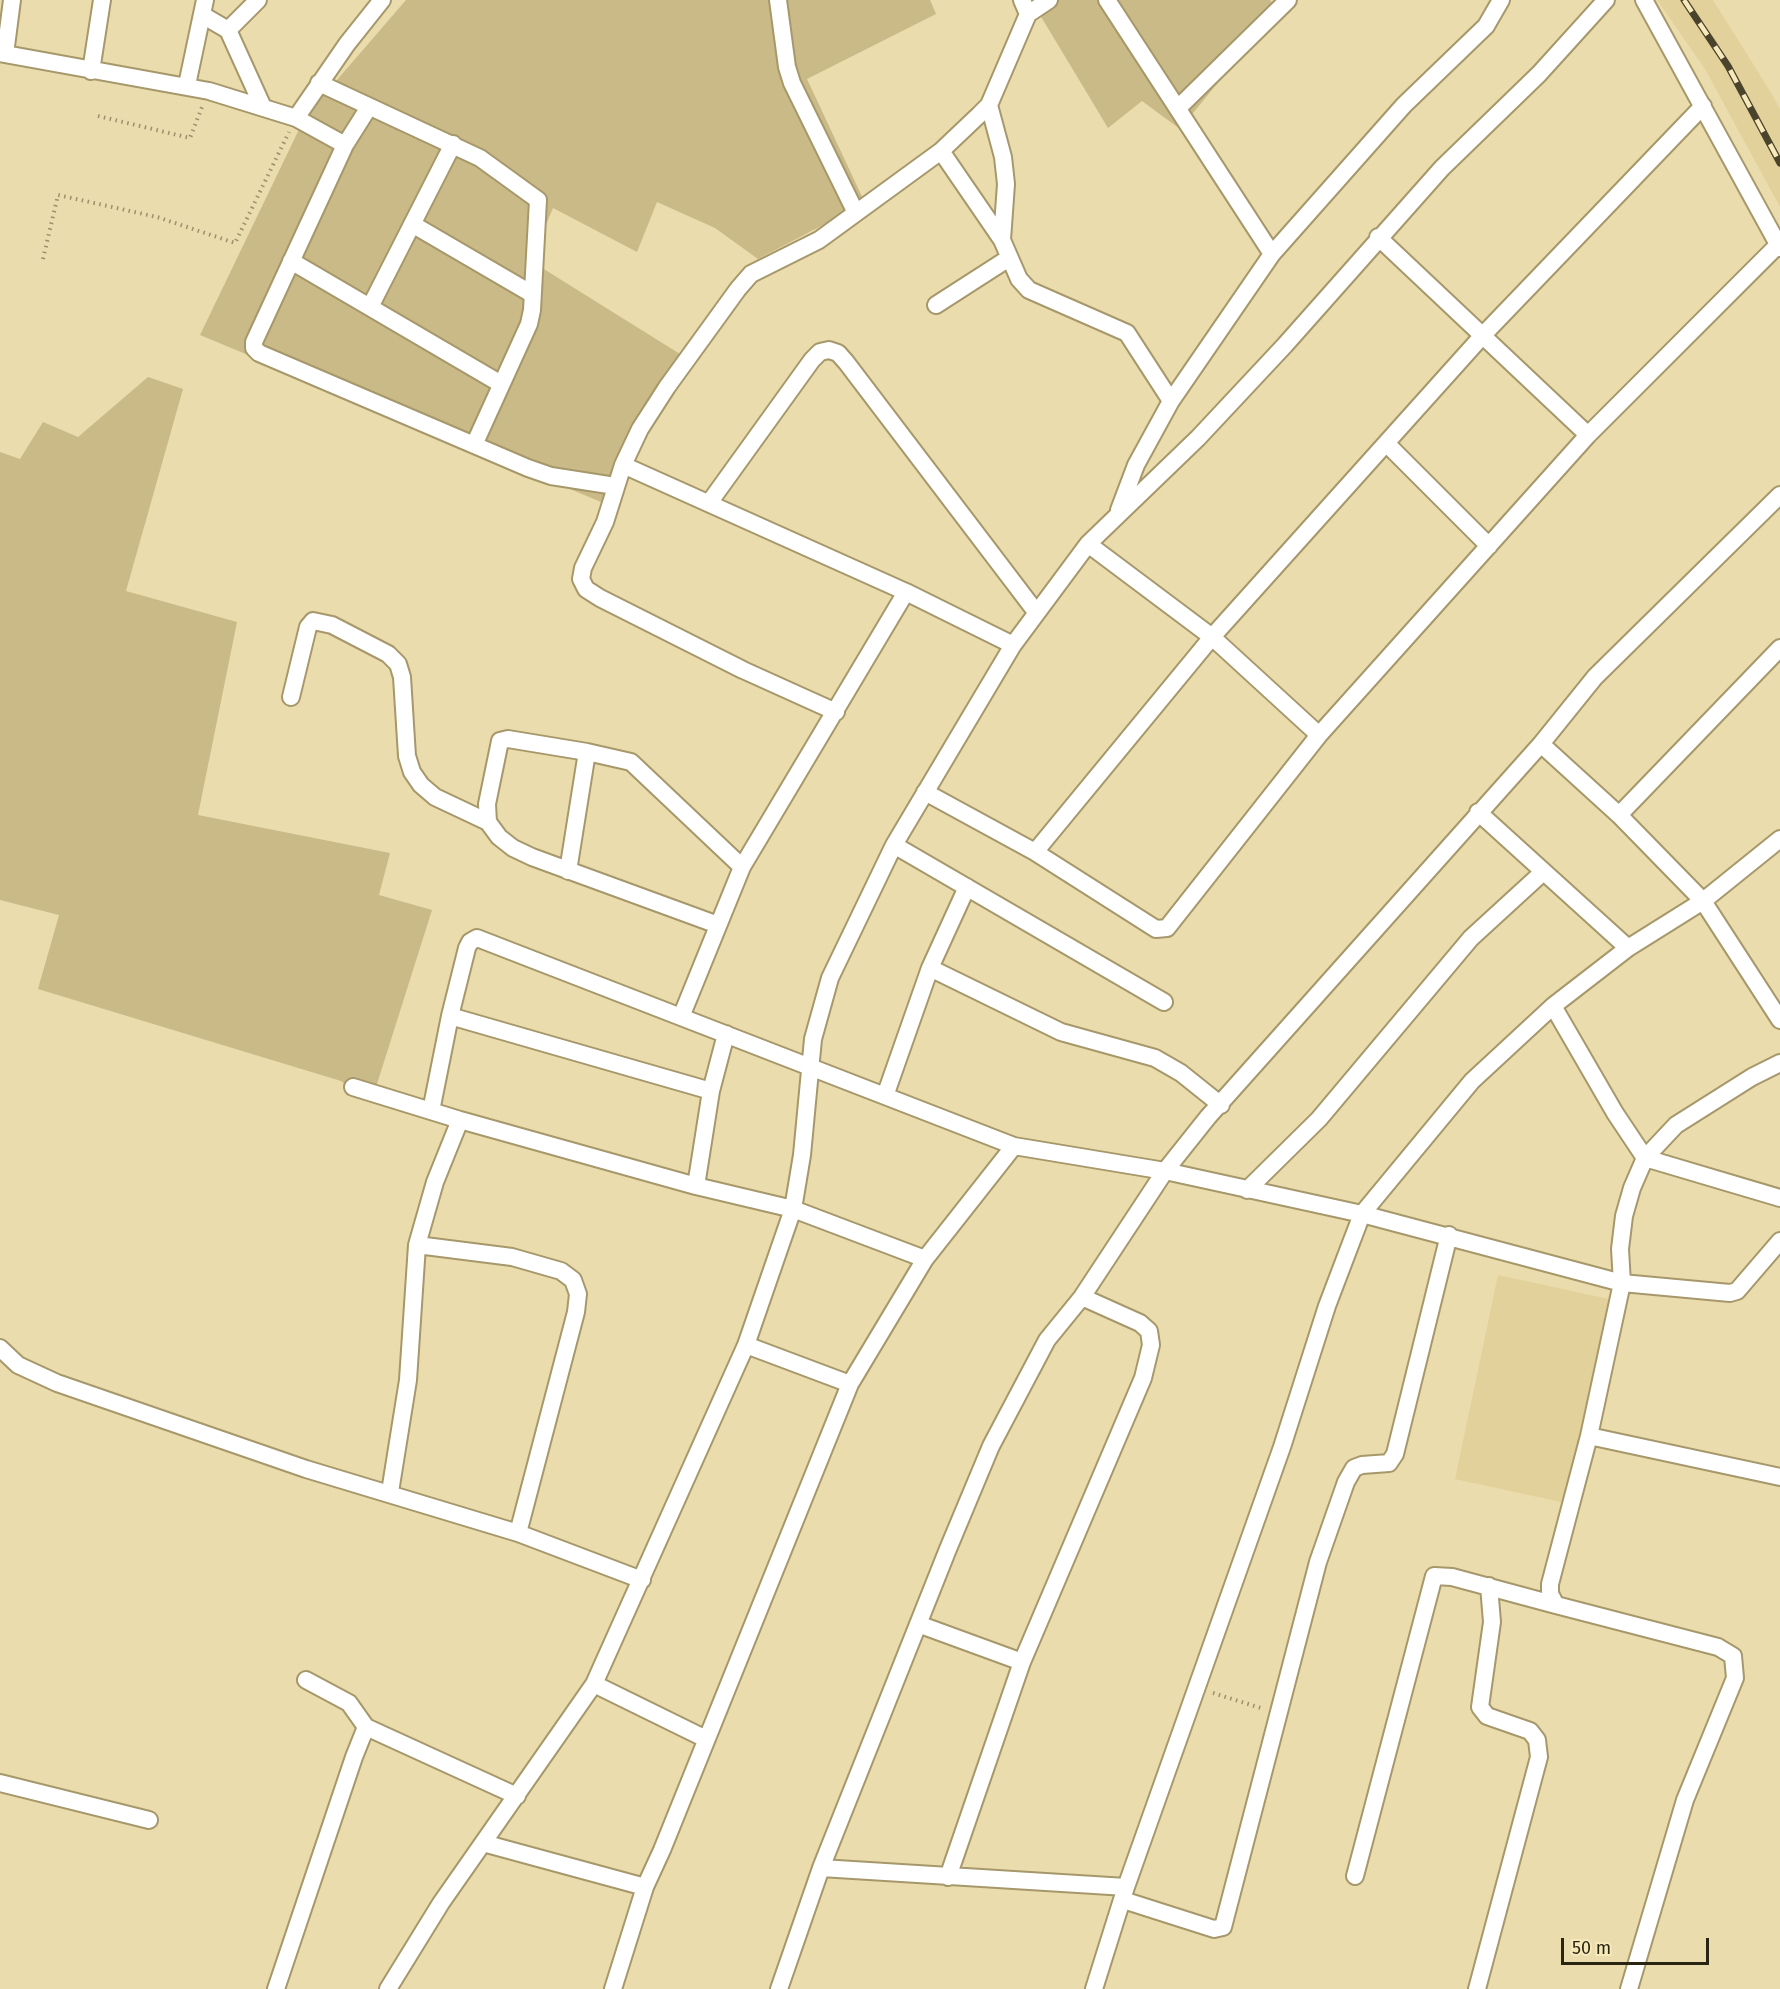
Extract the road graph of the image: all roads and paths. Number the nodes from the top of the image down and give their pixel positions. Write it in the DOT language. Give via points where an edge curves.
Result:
graph roads {
  1 [pos="12,0"];
  2 [pos="102,0"];
  3 [pos="258,0"];
  4 [pos="382,0"];
  5 [pos="778,0"];
  6 [pos="1048,0"];
  7 [pos="1107,0"];
  8 [pos="1288,0"];
  9 [pos="1501,0"];
  10 [pos="1606,0"];
  11 [pos="1644,0"];
  12 [pos="1025,7"];
  13 [pos="204,8"];
  14 [pos="228,30"];
  15 [pos="2,54"];
  16 [pos="91,71"];
  17 [pos="319,83"];
  18 [pos="187,85"];
  19 [pos="209,91"];
  20 [pos="262,105"];
  21 [pos="989,105"];
  22 [pos="369,106"];
  23 [pos="1703,106"];
  24 [pos="1179,108"];
  25 [pos="98,116"];
  26 [pos="296,118"];
  27 [pos="453,144"];
  28 [pos="345,145"];
  29 [pos="941,151"];
  30 [pos="856,213"];
  31 [pos="412,224"];
  32 [pos="1378,237"];
  33 [pos="1002,240"];
  34 [pos="1779,246"];
  35 [pos="1272,254"];
  36 [pos="1010,258"];
  37 [pos="43,260"];
  38 [pos="291,261"];
  39 [pos="532,294"];
  40 [pos="936,305"];
  41 [pos="370,307"];
  42 [pos="1484,334"];
  43 [pos="501,384"];
  44 [pos="1171,401"];
  45 [pos="1588,435"];
  46 [pos="1387,444"];
  47 [pos="474,445"];
  48 [pos="623,465"];
  49 [pos="615,486"];
  50 [pos="1780,495"];
  51 [pos="709,503"];
  52 [pos="1116,516"];
  53 [pos="1088,544"];
  54 [pos="1489,546"];
  55 [pos="906,592"];
  56 [pos="1036,612"];
  57 [pos="1212,637"];
  58 [pos="1013,645"];
  59 [pos="1780,648"];
  60 [pos="291,697"];
  61 [pos="836,712"];
  62 [pos="1319,735"];
  63 [pos="1541,744"];
  64 [pos="587,752"];
  65 [pos="925,792"];
  66 [pos="1478,812"];
  67 [pos="1619,815"];
  68 [pos="488,822"];
  69 [pos="1780,839"];
  70 [pos="894,845"];
  71 [pos="1035,852"];
  72 [pos="742,867"];
  73 [pos="568,871"];
  74 [pos="1542,873"];
  75 [pos="968,887"];
  76 [pos="1703,901"];
  77 [pos="718,926"];
  78 [pos="1628,948"];
  79 [pos="930,968"];
  80 [pos="1164,1002"];
  81 [pos="1552,1006"];
  82 [pos="450,1016"];
  83 [pos="681,1017"];
  84 [pos="1780,1020"];
  85 [pos="726,1034"];
  86 [pos="1780,1064"];
  87 [pos="810,1068"];
  88 [pos="353,1087"];
  89 [pos="711,1091"];
  90 [pos="885,1096"];
  91 [pos="1221,1105"];
  92 [pos="431,1111"];
  93 [pos="460,1120"];
  94 [pos="1014,1146"];
  95 [pos="1645,1158"];
  96 [pos="1165,1171"];
  97 [pos="696,1186"];
  98 [pos="1247,1190"];
  99 [pos="1780,1198"];
  100 [pos="794,1209"];
  101 [pos="1362,1214"];
  102 [pos="1449,1235"];
  103 [pos="1780,1241"];
  104 [pos="417,1245"];
  105 [pos="925,1259"];
  106 [pos="1622,1283"];
  107 [pos="1082,1297"];
  108 [pos="746,1345"];
  109 [pos="0,1348"];
  110 [pos="850,1384"];
  111 [pos="1588,1436"];
  112 [pos="1780,1477"];
  113 [pos="390,1492"];
  114 [pos="518,1533"];
  115 [pos="642,1580"];
  116 [pos="1489,1586"];
  117 [pos="1556,1605"];
  118 [pos="918,1624"];
  119 [pos="1022,1662"];
  120 [pos="306,1680"];
  121 [pos="594,1684"];
  122 [pos="1198,1688"];
  123 [pos="1279,1713"];
  124 [pos="366,1727"];
  125 [pos="706,1739"];
  126 [pos="0,1783"];
  127 [pos="517,1796"];
  128 [pos="149,1820"];
  129 [pos="483,1843"];
  130 [pos="821,1868"];
  131 [pos="1355,1876"];
  132 [pos="948,1877"];
  133 [pos="645,1887"];
  134 [pos="1125,1894"];
  135 [pos="276,1989"];
  136 [pos="388,1989"];
  137 [pos="613,1989"];
  138 [pos="779,1989"];
  139 [pos="1094,1989"];
  140 [pos="1477,1989"];
  141 [pos="1629,1989"];
  1 -- 15 [label="street"];
  2 -- 16 [label="street"];
  3 -- 14 [label="street"];
  4 -- 17 [label="street"];
  5 -- 30 [label="street" via="792,83"];
  6 -- 12 [label="street"];
  7 -- 24 [label="street"];
  8 -- 24 [label="street"];
  9 -- 35 [label="street" via="1486,26 1404,105"];
  10 -- 32 [label="street" via="1539,74"];
  11 -- 23 [label="street"];
  12 -- 21 [label="street"];
  13 -- 14 [label="street"];
  13 -- 18 [label="street"];
  14 -- 20 [label="street"];
  15 -- 16 [label="street"];
  16 -- 18 [label="street"];
  17 -- 22 [label="street"];
  17 -- 26 [label="street"];
  18 -- 19 [label="street"];
  19 -- 20 [label="street"];
  19 -- 25 [label="path" via="190,138"];
  20 -- 26 [label="street"];
  21 -- 29 [label="street"];
  21 -- 33 [label="street" via="1006,184"];
  22 -- 27 [label="street"];
  22 -- 28 [label="street"];
  23 -- 34 [label="street"];
  23 -- 42 [label="street"];
  24 -- 35 [label="street"];
  26 -- 28 [label="street"];
  26 -- 37 [label="path" via="235,243 157,217 58,195"];
  27 -- 31 [label="street"];
  27 -- 39 [label="street" via="480,158 538,200"];
  28 -- 38 [label="street"];
  29 -- 30 [label="street"];
  29 -- 33 [label="street"];
  30 -- 48 [label="street" via="819,240 751,274 667,387"];
  31 -- 39 [label="street"];
  31 -- 41 [label="street"];
  32 -- 42 [label="street"];
  32 -- 52 [label="street" via="1206,430"];
  33 -- 36 [label="street"];
  34 -- 45 [label="street"];
  35 -- 44 [label="street"];
  36 -- 40 [label="street"];
  36 -- 44 [label="street" via="1029,290 1127,333"];
  38 -- 41 [label="street"];
  38 -- 47 [label="street" via="254,348"];
  39 -- 43 [label="street" via="529,324"];
  41 -- 43 [label="street"];
  42 -- 45 [label="street"];
  42 -- 46 [label="street"];
  43 -- 47 [label="street"];
  44 -- 52 [label="street" via="1136,465"];
  45 -- 54 [label="street"];
  46 -- 54 [label="street"];
  46 -- 57 [label="street"];
  47 -- 49 [label="street" via="551,476"];
  48 -- 49 [label="street"];
  48 -- 51 [label="street"];
  49 -- 61 [label="street" via="605,522 583,568 581,579 586,589 698,648"];
  50 -- 63 [label="street" via="1595,677"];
  51 -- 55 [label="street"];
  51 -- 56 [label="street" via="812,360 829,350 846,362"];
  52 -- 53 [label="street"];
  53 -- 56 [label="street"];
  53 -- 57 [label="street"];
  54 -- 62 [label="street"];
  55 -- 58 [label="street"];
  55 -- 61 [label="street"];
  56 -- 58 [label="street"];
  57 -- 62 [label="street"];
  57 -- 71 [label="street"];
  58 -- 65 [label="street"];
  59 -- 67 [label="street"];
  60 -- 68 [label="street" via="308,627 313,621 332,624 388,654 398,663 402,677 407,756 412,772 435,797"];
  61 -- 72 [label="street"];
  62 -- 71 [label="street" via="1167,928 1156,929 1140,920"];
  63 -- 66 [label="street"];
  63 -- 67 [label="street"];
  64 -- 68 [label="street" via="500,741 489,792"];
  64 -- 72 [label="street" via="631,762"];
  64 -- 73 [label="street"];
  65 -- 70 [label="street"];
  65 -- 71 [label="street"];
  66 -- 74 [label="street"];
  66 -- 91 [label="street"];
  67 -- 76 [label="street"];
  68 -- 73 [label="street" via="513,848"];
  69 -- 76 [label="street"];
  70 -- 75 [label="street"];
  70 -- 87 [label="street" via="830,978 819,1012"];
  72 -- 77 [label="street"];
  73 -- 77 [label="street"];
  74 -- 78 [label="street"];
  74 -- 98 [label="street" via="1471,938 1319,1119"];
  75 -- 79 [label="street"];
  75 -- 80 [label="street"];
  76 -- 78 [label="street"];
  76 -- 84 [label="street"];
  77 -- 83 [label="street"];
  78 -- 81 [label="street"];
  79 -- 90 [label="street"];
  79 -- 91 [label="street" via="1061,1032 1155,1059 1181,1072"];
  81 -- 95 [label="street"];
  81 -- 101 [label="street" via="1472,1081"];
  82 -- 83 [label="street" via="467,948 477,938"];
  82 -- 89 [label="street"];
  82 -- 92 [label="street"];
  83 -- 85 [label="street"];
  85 -- 87 [label="street"];
  85 -- 89 [label="street"];
  86 -- 95 [label="street" via="1676,1125"];
  87 -- 90 [label="street"];
  87 -- 100 [label="street"];
  88 -- 92 [label="street"];
  89 -- 97 [label="street"];
  90 -- 94 [label="street"];
  91 -- 96 [label="street"];
  92 -- 93 [label="street"];
  93 -- 97 [label="street"];
  93 -- 104 [label="street" via="435,1182"];
  94 -- 96 [label="street"];
  94 -- 105 [label="street"];
  95 -- 99 [label="street"];
  95 -- 106 [label="street" via="1624,1216 1620,1249"];
  96 -- 98 [label="street"];
  96 -- 107 [label="street"];
  97 -- 100 [label="street"];
  98 -- 101 [label="street"];
  100 -- 105 [label="street"];
  100 -- 108 [label="street"];
  101 -- 102 [label="street"];
  101 -- 122 [label="street"];
  102 -- 106 [label="street"];
  102 -- 123 [label="street" via="1395,1454 1389,1463 1354,1468 1346,1482 1318,1562"];
  103 -- 106 [label="street" via="1737,1291 1730,1293"];
  104 -- 113 [label="street" via="408,1380"];
  104 -- 114 [label="street" via="512,1257 561,1271 573,1280 578,1294"];
  105 -- 110 [label="street"];
  106 -- 111 [label="street"];
  107 -- 118 [label="street" via="1047,1340 1017,1394 991,1446"];
  107 -- 119 [label="street" via="1140,1323 1149,1331 1151,1345 1143,1378"];
  108 -- 110 [label="street"];
  108 -- 115 [label="street"];
  109 -- 113 [label="street" via="18,1365 57,1383 306,1469"];
  110 -- 125 [label="street"];
  111 -- 112 [label="street"];
  111 -- 117 [label="street" via="1550,1584"];
  113 -- 114 [label="street"];
  114 -- 115 [label="street"];
  115 -- 121 [label="street"];
  116 -- 117 [label="street"];
  116 -- 131 [label="street" via="1452,1576 1434,1576"];
  116 -- 140 [label="street" via="1492,1622 1480,1707 1487,1716 1530,1731 1537,1740 1539,1757"];
  117 -- 141 [label="street" via="1718,1647 1733,1656 1734,1678 1684,1800"];
  118 -- 119 [label="street"];
  118 -- 130 [label="street"];
  119 -- 132 [label="street"];
  120 -- 124 [label="street" via="349,1702"];
  121 -- 125 [label="street"];
  121 -- 127 [label="street"];
  122 -- 123 [label="path"];
  122 -- 134 [label="street"];
  123 -- 134 [label="street" via="1223,1927 1214,1929"];
  124 -- 127 [label="street"];
  124 -- 135 [label="street"];
  125 -- 133 [label="street"];
  126 -- 128 [label="street"];
  127 -- 129 [label="street"];
  129 -- 133 [label="street"];
  129 -- 136 [label="street"];
  130 -- 132 [label="street"];
  130 -- 138 [label="street"];
  132 -- 134 [label="street"];
  133 -- 137 [label="street"];
  134 -- 139 [label="street"];
}
